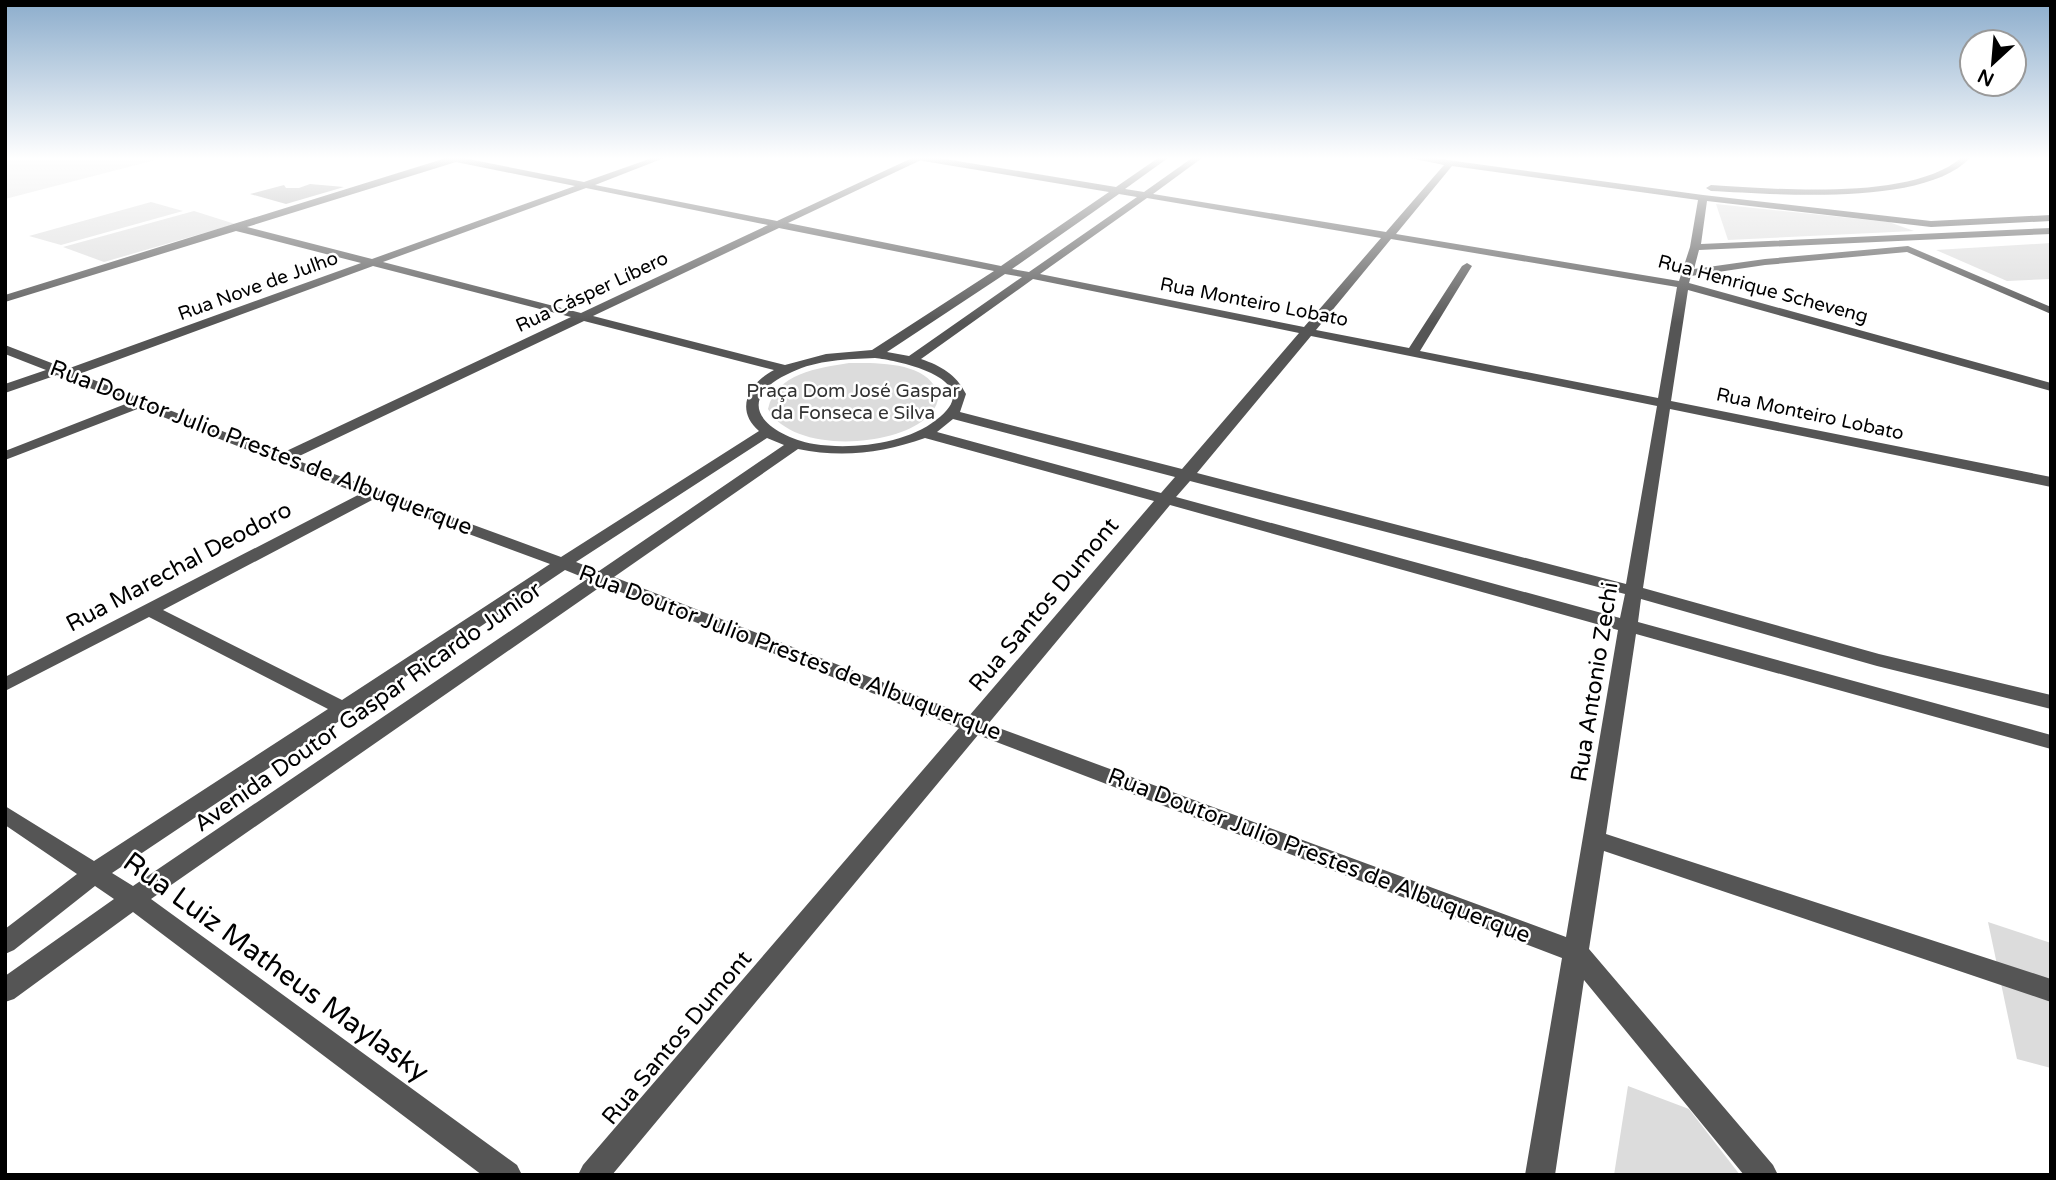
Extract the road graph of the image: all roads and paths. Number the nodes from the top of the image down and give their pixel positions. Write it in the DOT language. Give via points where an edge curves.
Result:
graph roads {
  1 [pos="279,213"];
  2 [pos="511,213"];
  3 [pos="719,213"];
  4 [pos="803,213"];
  5 [pos="1085,213"];
  6 [pos="1120,213"];
  7 [pos="1248,213"];
  8 [pos="1407,213"];
  9 [pos="1701,213"];
  10 [pos="1835,213"];
  11 [pos="2051,218"];
  12 [pos="778,225"];
  13 [pos="234,227"];
  14 [pos="2051,231"];
  15 [pos="1388,236"];
  16 [pos="1695,247"];
  17 [pos="374,263"];
  18 [pos="1467,266"];
  19 [pos="1003,270"];
  20 [pos="1031,275"];
  21 [pos="1685,279"];
  22 [pos="5,299"];
  23 [pos="2049,310"];
  24 [pos="579,318"];
  25 [pos="1308,331"];
  26 [pos="5,349"];
  27 [pos="1413,352"];
  28 [pos="875,354"];
  29 [pos="913,359"];
  30 [pos="786,369"];
  31 [pos="62,372"];
  32 [pos="2051,387"];
  33 [pos="5,389"];
  34 [pos="1664,402"];
  35 [pos="141,403"];
  36 [pos="951,414"];
  37 [pos="767,432"];
  38 [pos="925,433"];
  39 [pos="796,444"];
  40 [pos="5,456"];
  41 [pos="280,459"];
  42 [pos="1186,475"];
  43 [pos="2051,482"];
  44 [pos="374,492"];
  45 [pos="1166,499"];
  46 [pos="563,563"];
  47 [pos="597,578"];
  48 [pos="1634,592"];
  49 [pos="148,610"];
  50 [pos="1628,627"];
  51 [pos="5,685"];
  52 [pos="2051,702"];
  53 [pos="342,708"];
  54 [pos="974,726"];
  55 [pos="2051,742"];
  56 [pos="5,814"];
  57 [pos="1595,839"];
  58 [pos="93,873"];
  59 [pos="133,899"];
  60 [pos="5,943"];
  61 [pos="1576,953"];
  62 [pos="5,991"];
  63 [pos="2051,991"];
  64 [pos="507,1175"];
  65 [pos="593,1175"];
  66 [pos="1540,1175"];
  67 [pos="1763,1175"];
  1 -- 13 [label="street"];
  2 -- 17 [label="street, Rua Nove de Julho"];
  3 -- 12 [label="street, Rua Monteiro Lobato"];
  4 -- 12 [label="street, Rua Cásper Líbero"];
  5 -- 19 [label="street"];
  6 -- 20 [label="street"];
  7 -- 15 [label="street, Rua Henrique Scheveng"];
  8 -- 15 [label="street, Rua Santos Dumont"];
  9 -- 16 [label="street, Rua Antonio Zechi"];
  10 -- 11 [label="street" via="1931,224"];
  12 -- 19 [label="street, Rua Monteiro Lobato"];
  12 -- 24 [label="street, Rua Cásper Líbero"];
  13 -- 17 [label="street"];
  13 -- 22 [label="street"];
  14 -- 16 [label="street"];
  15 -- 21 [label="street, Rua Henrique Scheveng"];
  15 -- 25 [label="street, Rua Santos Dumont"];
  16 -- 21 [label="street, Rua Antonio Zechi"];
  17 -- 24 [label="street"];
  17 -- 31 [label="street, Rua Nove de Julho"];
  18 -- 27 [label="street"];
  19 -- 20 [label="street, Rua Monteiro Lobato"];
  19 -- 28 [label="street"];
  20 -- 25 [label="street, Rua Monteiro Lobato"];
  20 -- 29 [label="street"];
  21 -- 23 [label="street" via="1765,261 1908,249"];
  21 -- 32 [label="street, Rua Henrique Scheveng"];
  21 -- 34 [label="street, Rua Antonio Zechi"];
  24 -- 30 [label="street"];
  24 -- 41 [label="street, Rua Cásper Líbero"];
  25 -- 27 [label="street, Rua Monteiro Lobato"];
  25 -- 42 [label="street, Rua Santos Dumont"];
  26 -- 31 [label="street, Rua Doutor Julio Prestes de Albuquerque"];
  27 -- 34 [label="street, Rua Monteiro Lobato"];
  28 -- 29 [label="street"];
  28 -- 30 [label="street" via="813,360"];
  29 -- 36 [label="street" via="938,368 953,382 958,397"];
  30 -- 37 [label="street" via="755,393 751,407 755,420"];
  31 -- 33 [label="street, Rua Nove de Julho"];
  31 -- 35 [label="street, Rua Doutor Julio Prestes de Albuquerque"];
  34 -- 43 [label="street, Rua Monteiro Lobato"];
  34 -- 48 [label="street, Rua Antonio Zechi"];
  35 -- 40 [label="street"];
  35 -- 41 [label="street, Rua Doutor Julio Prestes de Albuquerque"];
  36 -- 38 [label="street"];
  36 -- 42 [label="street"];
  37 -- 39 [label="street"];
  37 -- 46 [label="street, Avenida Doutor Gaspar Ricardo Junior"];
  38 -- 39 [label="street" via="862,449"];
  38 -- 45 [label="street"];
  39 -- 47 [label="street, Avenida Doutor Gaspar Ricardo Junior"];
  41 -- 44 [label="street, Rua Doutor Julio Prestes de Albuquerque"];
  42 -- 45 [label="street, Rua Santos Dumont"];
  42 -- 48 [label="street"];
  44 -- 46 [label="street, Rua Doutor Julio Prestes de Albuquerque"];
  44 -- 49 [label="street, Rua Marechal Deodoro"];
  45 -- 50 [label="street"];
  45 -- 54 [label="street, Rua Santos Dumont"];
  46 -- 47 [label="street, Rua Doutor Julio Prestes de Albuquerque"];
  46 -- 53 [label="street, Avenida Doutor Gaspar Ricardo Junior"];
  47 -- 54 [label="street, Rua Doutor Julio Prestes de Albuquerque"];
  47 -- 59 [label="street, Avenida Doutor Gaspar Ricardo Junior"];
  48 -- 50 [label="street, Rua Antonio Zechi"];
  48 -- 52 [label="street" via="1877,660"];
  49 -- 51 [label="street, Rua Marechal Deodoro"];
  49 -- 53 [label="street"];
  50 -- 55 [label="street"];
  50 -- 57 [label="street, Rua Antonio Zechi"];
  53 -- 58 [label="street, Avenida Doutor Gaspar Ricardo Junior"];
  54 -- 61 [label="street, Rua Doutor Julio Prestes de Albuquerque"];
  54 -- 65 [label="street, Rua Santos Dumont"];
  56 -- 58 [label="street, Rua Luiz Matheus Maylasky"];
  57 -- 61 [label="street, Rua Antonio Zechi"];
  57 -- 63 [label="street"];
  58 -- 59 [label="street, Rua Luiz Matheus Maylasky"];
  58 -- 60 [label="street, Avenida Doutor Gaspar Ricardo Junior"];
  59 -- 62 [label="street, Avenida Doutor Gaspar Ricardo Junior"];
  59 -- 64 [label="street, Rua Luiz Matheus Maylasky"];
  61 -- 66 [label="street, Rua Antonio Zechi"];
  61 -- 67 [label="street"];
}
